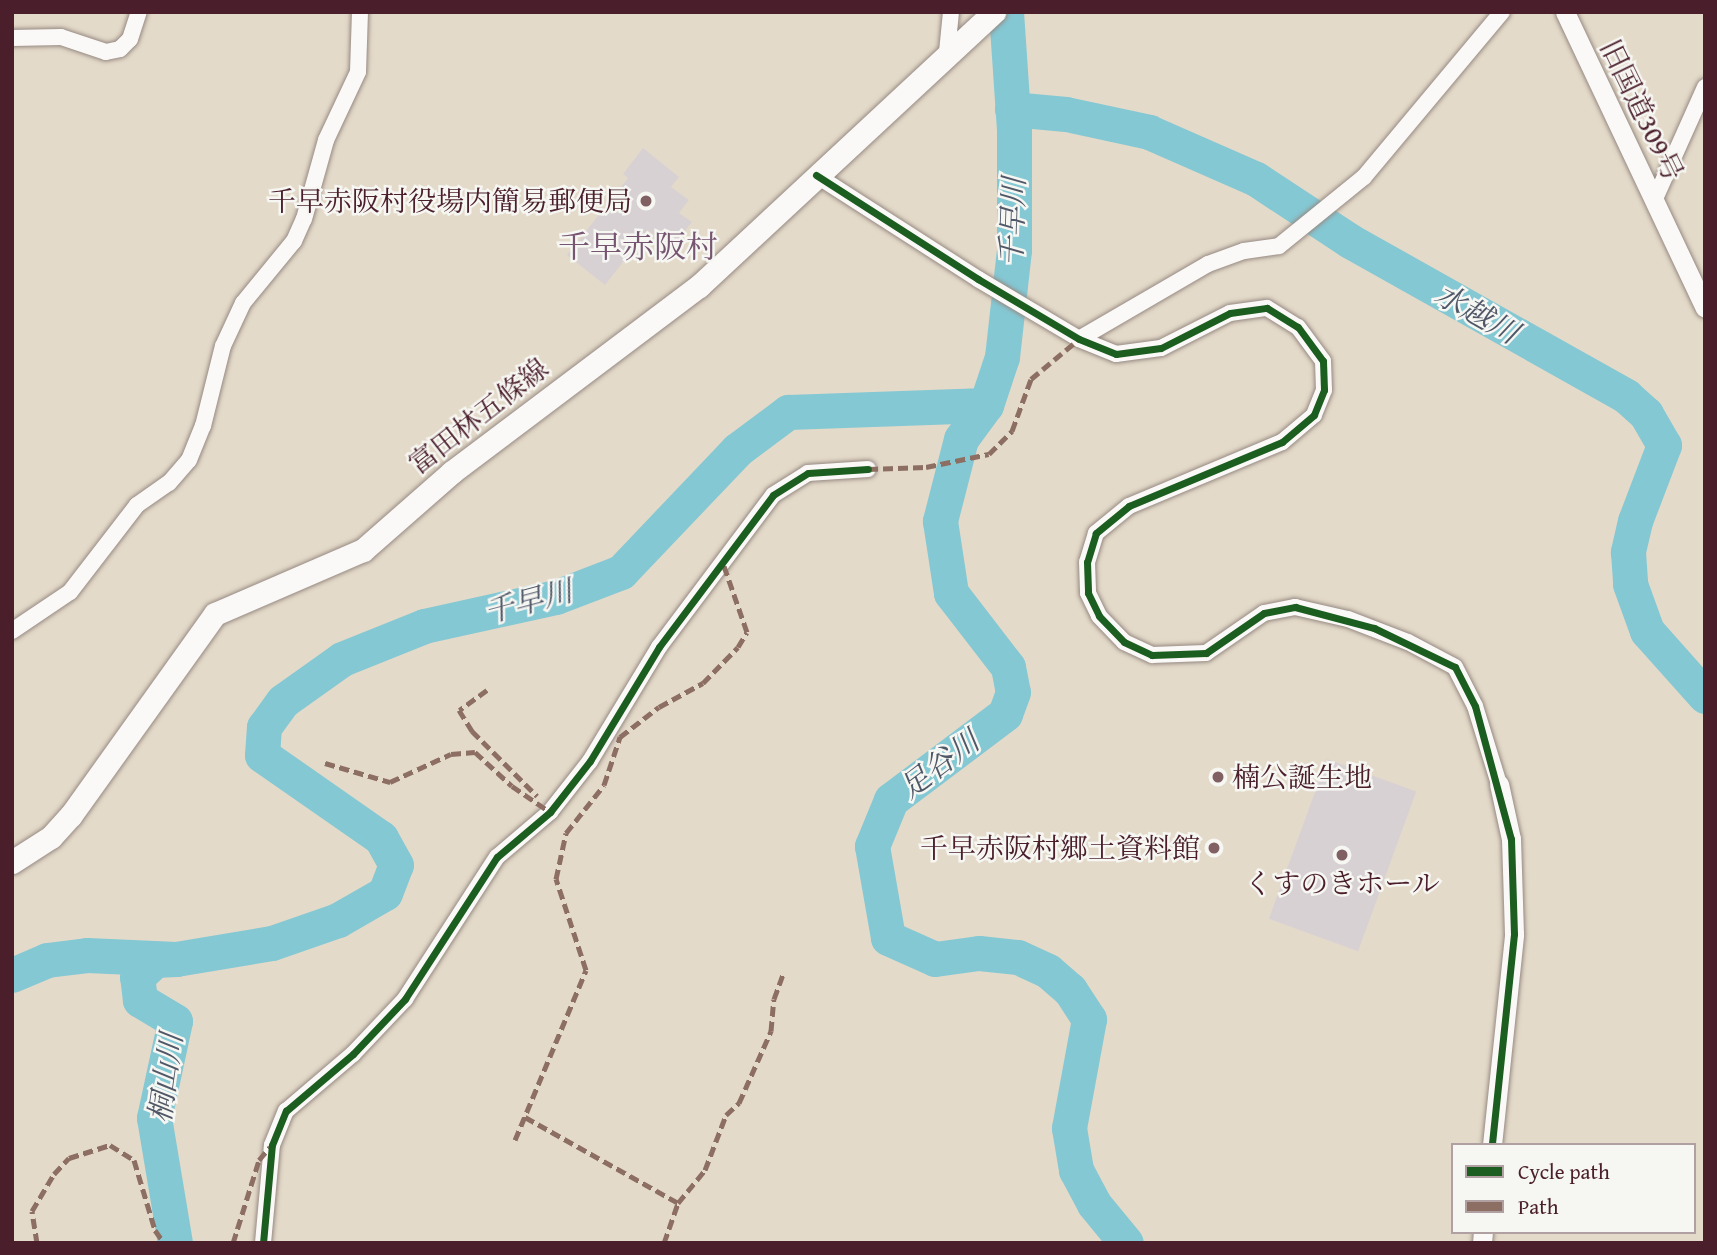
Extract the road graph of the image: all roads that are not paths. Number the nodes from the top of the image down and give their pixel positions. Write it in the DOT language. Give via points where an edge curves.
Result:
graph roads {
  1 [pos="139,12"];
  2 [pos="360,12"];
  3 [pos="951,12"];
  4 [pos="994,12"];
  5 [pos="1502,12"];
  6 [pos="1565,12"];
  7 [pos="12,37"];
  8 [pos="947,52"];
  9 [pos="1705,87"];
  10 [pos="816,175"];
  11 [pos="1654,201"];
  12 [pos="1705,308"];
  13 [pos="1079,339"];
  14 [pos="868,468"];
  15 [pos="12,631"];
  16 [pos="1499,785"];
  17 [pos="12,862"];
  18 [pos="1492,1143"];
  19 [pos="263,1243"];
  1 -- 7 [label="street" via="130,39 120,49 106,52 61,37"];
  2 -- 15 [label="street" via="358,72 326,140 304,219 294,241 243,303 223,346 204,426 189,460 169,482 137,505 70,592"];
  3 -- 8 [label="street"];
  4 -- 8 [label="main road, 富田林五條線"];
  5 -- 13 [label="street" via="1364,177 1279,246 1244,251 1208,264"];
  6 -- 11 [label="street, 旧国道309号"];
  8 -- 10 [label="main road, 富田林五條線"];
  9 -- 11 [label="street"];
  10 -- 13 [label="street"];
  10 -- 17 [label="main road, 富田林五條線" via="699,286 452,472 363,550 215,614 71,815 51,837"];
  11 -- 12 [label="street, 旧国道309号"];
  13 -- 16 [label="street" via="1116,354 1161,348 1230,313 1267,308 1298,327 1324,361 1324,390 1314,415 1282,442 1129,506 1096,533 1087,562 1088,593 1099,616 1124,642 1152,654 1206,653 1264,613 1295,607 1348,619 1408,642 1455,667 1475,706"];
  14 -- 19 [label="street" via="808,473 773,495 659,647 590,761 550,812 497,857 405,999 353,1054 286,1111 272,1145"];
  16 -- 18 [label="street" via="1511,839 1514,934"];
}
